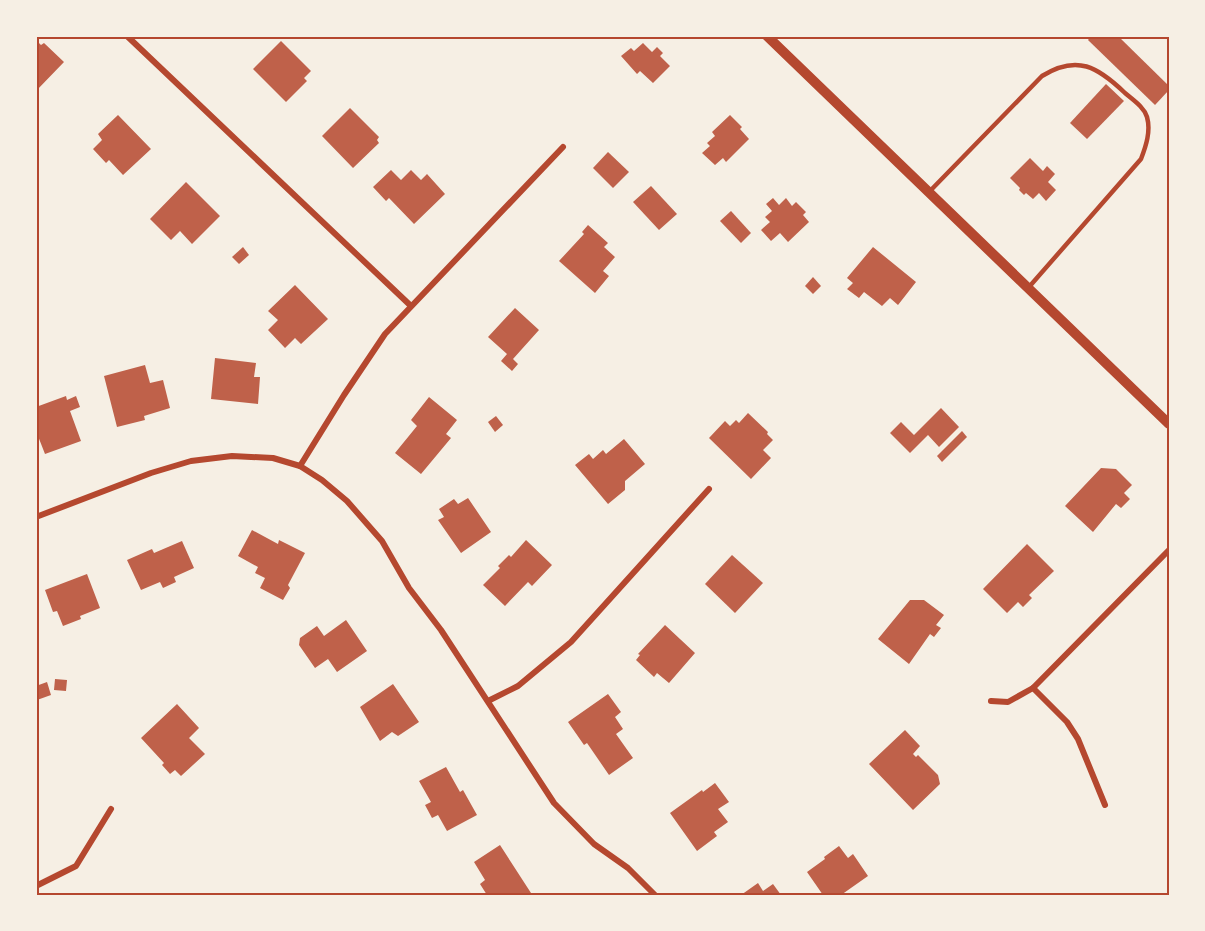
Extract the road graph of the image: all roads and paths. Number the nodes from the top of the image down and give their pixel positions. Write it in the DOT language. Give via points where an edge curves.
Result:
graph roads {
  1 [pos="127,36"];
  2 [pos="767,36"];
  3 [pos="563,147"];
  4 [pos="928,193"];
  5 [pos="1028,289"];
  6 [pos="411,306"];
  7 [pos="1169,424"];
  8 [pos="300,466"];
  9 [pos="709,489"];
  10 [pos="36,517"];
  11 [pos="1169,550"];
  12 [pos="1033,688"];
  13 [pos="488,701"];
  14 [pos="991,701"];
  15 [pos="1105,805"];
  16 [pos="111,809"];
  17 [pos="36,886"];
  18 [pos="655,895"];
  1 -- 6 [label="street"];
  2 -- 4 [label="street"];
  3 -- 6 [label="street"];
  4 -- 5 [label="street"];
  4 -- 5 [label="lane" via="1052,70 1067,65 1085,66 1106,74 1144,110 1148,120 1147,142 1141,159"];
  5 -- 7 [label="street"];
  6 -- 8 [label="street" via="385,334"];
  8 -- 10 [label="street" via="232,456 191,461"];
  8 -- 13 [label="street" via="346,501 382,542"];
  9 -- 13 [label="street" via="572,642 518,686"];
  11 -- 12 [label="street"];
  12 -- 14 [label="street" via="1008,702"];
  12 -- 15 [label="street" via="1078,739"];
  13 -- 18 [label="street" via="554,802 594,844 628,868"];
  16 -- 17 [label="street" via="76,866"];
}
